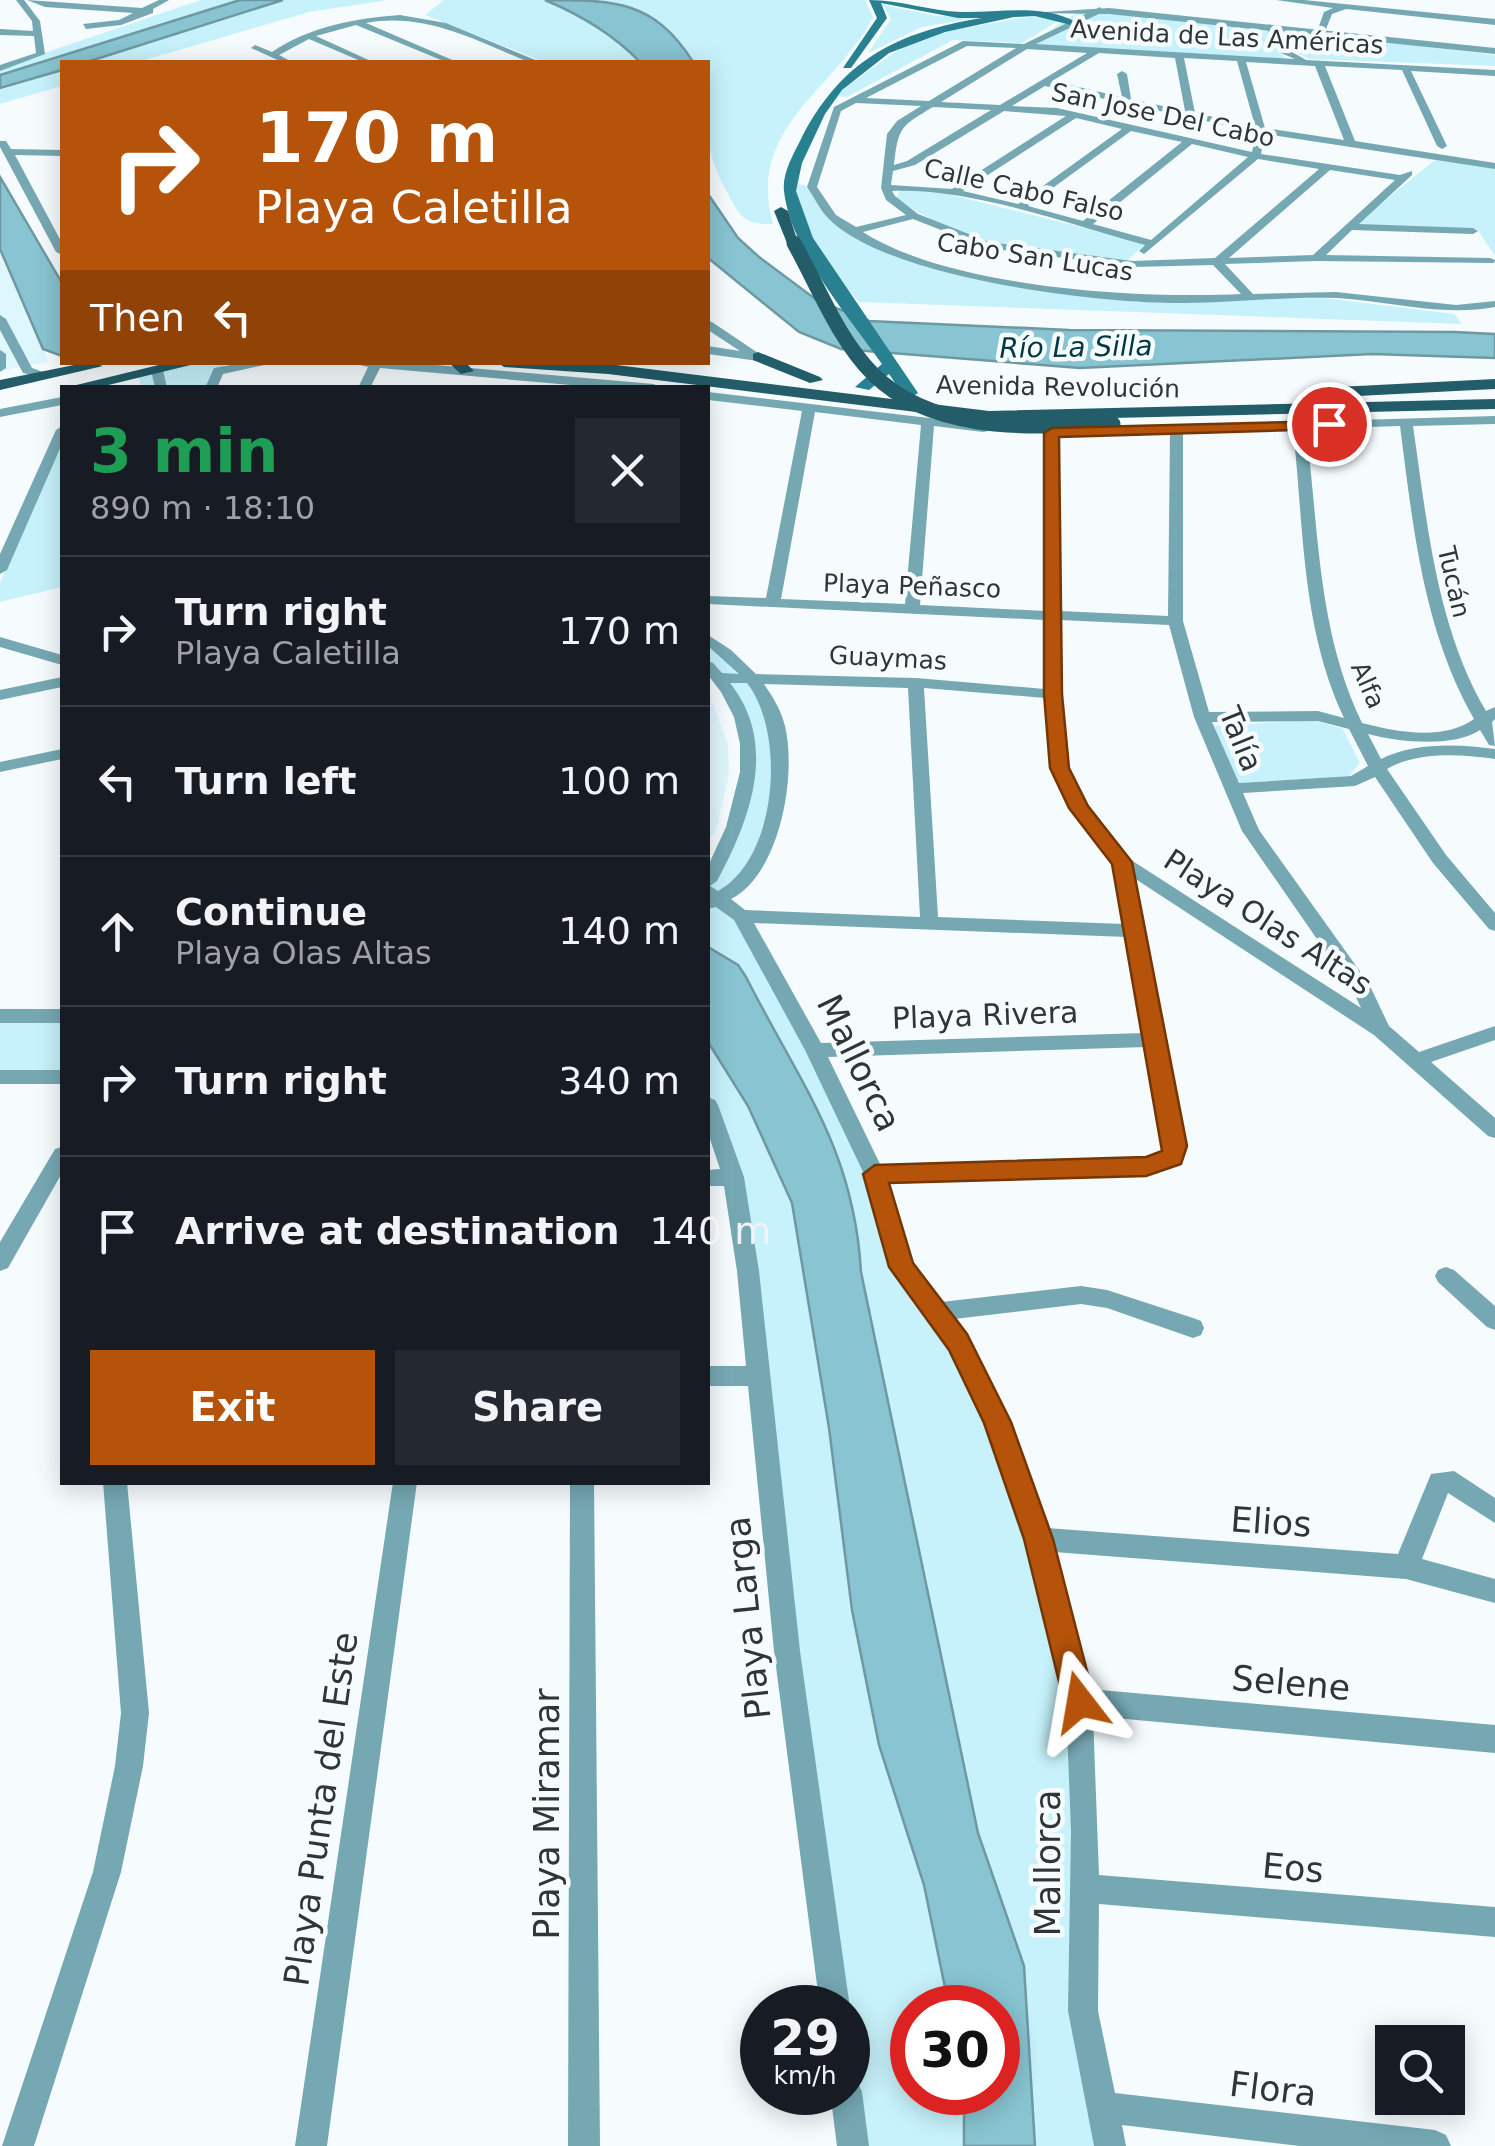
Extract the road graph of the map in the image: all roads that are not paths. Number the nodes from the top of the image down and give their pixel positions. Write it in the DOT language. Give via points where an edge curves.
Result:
graph roads {
  1 [pos="166,0"];
  2 [pos="877,0"];
  3 [pos="1038,0"];
  4 [pos="1060,0"];
  5 [pos="1446,0"];
  6 [pos="1309,2"];
  7 [pos="1088,3"];
  8 [pos="17,5"];
  9 [pos="32,5"];
  10 [pos="1374,5"];
  11 [pos="1345,7"];
  12 [pos="150,11"];
  13 [pos="1036,13"];
  14 [pos="1277,13"];
  15 [pos="1073,15"];
  16 [pos="1009,16"];
  17 [pos="1442,16"];
  18 [pos="356,22"];
  19 [pos="1495,22"];
  20 [pos="86,26"];
  21 [pos="1320,29"];
  22 [pos="0,32"];
  23 [pos="36,34"];
  24 [pos="307,35"];
  25 [pos="956,45"];
  26 [pos="1026,46"];
  27 [pos="255,48"];
  28 [pos="1495,48"];
  29 [pos="1097,50"];
  30 [pos="1284,50"];
  31 [pos="1179,54"];
  32 [pos="272,55"];
  33 [pos="0,56"];
  34 [pos="26,58"];
  35 [pos="1241,58"];
  36 [pos="283,60"];
  37 [pos="364,60"];
  38 [pos="448,60"];
  39 [pos="531,60"];
  40 [pos="1274,60"];
  41 [pos="1313,62"];
  42 [pos="0,68"];
  43 [pos="1405,68"];
  44 [pos="1122,74"];
  45 [pos="1494,75"];
  46 [pos="1042,82"];
  47 [pos="854,100"];
  48 [pos="1127,101"];
  49 [pos="928,103"];
  50 [pos="1001,106"];
  51 [pos="1074,114"];
  52 [pos="1191,114"];
  53 [pos="1130,126"];
  54 [pos="1261,130"];
  55 [pos="1190,141"];
  56 [pos="1352,145"];
  57 [pos="60,153"];
  58 [pos="1256,156"];
  59 [pos="1429,158"];
  60 [pos="1495,166"];
  61 [pos="1326,168"];
  62 [pos="890,169"];
  63 [pos="1402,178"];
  64 [pos="886,188"];
  65 [pos="952,194"];
  66 [pos="1018,210"];
  67 [pos="914,216"];
  68 [pos="1346,226"];
  69 [pos="1083,227"];
  70 [pos="1473,231"];
  71 [pos="855,232"];
  72 [pos="799,238"];
  73 [pos="1150,244"];
  74 [pos="60,248"];
  75 [pos="1316,258"];
  76 [pos="1490,261"];
  77 [pos="1217,262"];
  78 [pos="1133,264"];
  79 [pos="1249,296"];
  80 [pos="1495,304"];
  81 [pos="0,319"];
  82 [pos="710,326"];
  83 [pos="710,350"];
  84 [pos="0,354"];
  85 [pos="758,357"];
  86 [pos="891,364"];
  87 [pos="108,365"];
  88 [pos="189,365"];
  89 [pos="256,365"];
  90 [pos="418,365"];
  91 [pos="521,365"];
  92 [pos="702,365"];
  93 [pos="461,366"];
  94 [pos="0,368"];
  95 [pos="562,372"];
  96 [pos="579,378"];
  97 [pos="159,379"];
  98 [pos="656,381"];
  99 [pos="1495,384"];
  100 [pos="0,385"];
  101 [pos="61,385"];
  102 [pos="66,385"];
  103 [pos="212,385"];
  104 [pos="701,385"];
  105 [pos="59,386"];
  106 [pos="710,386"];
  107 [pos="867,386"];
  108 [pos="906,387"];
  109 [pos="710,393"];
  110 [pos="812,395"];
  111 [pos="732,398"];
  112 [pos="0,401"];
  113 [pos="1495,404"];
  114 [pos="1462,407"];
  115 [pos="0,413"];
  116 [pos="1495,417"];
  117 [pos="1400,419"];
  118 [pos="928,424"];
  119 [pos="1299,425"];
  120 [pos="1178,428"];
  121 [pos="1052,433"];
  122 [pos="60,435"];
  123 [pos="0,570"];
  124 [pos="710,600"];
  125 [pos="773,603"];
  126 [pos="912,609"];
  127 [pos="1053,614"];
  128 [pos="1175,621"];
  129 [pos="710,640"];
  130 [pos="0,642"];
  131 [pos="60,659"];
  132 [pos="714,672"];
  133 [pos="751,676"];
  134 [pos="60,682"];
  135 [pos="916,684"];
  136 [pos="1053,694"];
  137 [pos="0,695"];
  138 [pos="1202,717"];
  139 [pos="1489,717"];
  140 [pos="1358,726"];
  141 [pos="1495,741"];
  142 [pos="60,754"];
  143 [pos="1495,754"];
  144 [pos="1380,766"];
  145 [pos="0,767"];
  146 [pos="1232,789"];
  147 [pos="1122,862"];
  148 [pos="711,894"];
  149 [pos="742,916"];
  150 [pos="929,921"];
  151 [pos="1495,925"];
  152 [pos="1135,931"];
  153 [pos="0,1016"];
  154 [pos="60,1016"];
  155 [pos="1381,1030"];
  156 [pos="1495,1033"];
  157 [pos="1157,1040"];
  158 [pos="816,1050"];
  159 [pos="1416,1060"];
  160 [pos="0,1076"];
  161 [pos="60,1077"];
  162 [pos="710,1116"];
  163 [pos="1495,1130"];
  164 [pos="60,1158"];
  165 [pos="875,1174"];
  166 [pos="720,1177"];
  167 [pos="0,1262"];
  168 [pos="1446,1276"];
  169 [pos="934,1312"];
  170 [pos="1495,1320"];
  171 [pos="1194,1328"];
  172 [pos="710,1376"];
  173 [pos="761,1376"];
  174 [pos="115,1485"];
  175 [pos="405,1485"];
  176 [pos="582,1485"];
  177 [pos="1495,1512"];
  178 [pos="1038,1539"];
  179 [pos="1406,1567"];
  180 [pos="1495,1590"];
  181 [pos="1080,1702"];
  182 [pos="1495,1739"];
  183 [pos="1085,1888"];
  184 [pos="1495,1922"];
  185 [pos="831,1985"];
  186 [pos="1102,2107"];
  187 [pos="849,2115"];
  188 [pos="18,2146"];
  189 [pos="310,2146"];
  190 [pos="584,2146"];
  191 [pos="853,2146"];
  192 [pos="1110,2146"];
  193 [pos="1434,2146"];
  1 -- 12 [label="street"];
  2 -- 16 [label="main road" via="927,12"];
  2 -- 72 [label="main road" via="882,14 874,34 811,103 787,147 776,188 780,212"];
  3 -- 13 [label="main road" via="1048,6"];
  4 -- 7 [label="street"];
  5 -- 17 [label="street"];
  6 -- 11 [label="street"];
  6 -- 14 [label="street"];
  7 -- 14 [label="street"];
  7 -- 15 [label="street" via="1065,6"];
  8 -- 9 [label="street"];
  9 -- 12 [label="street"];
  9 -- 23 [label="street"];
  10 -- 11 [label="street"];
  10 -- 17 [label="street"];
  11 -- 21 [label="street" via="1328,12"];
  12 -- 20 [label="street"];
  13 -- 15 [label="main road"];
  13 -- 16 [label="main road"];
  14 -- 15 [label="street"];
  14 -- 21 [label="street"];
  14 -- 30 [label="street"];
  15 -- 26 [label="street"];
  16 -- 72 [label="main road, Avenida Revolución" via="905,38 827,99 789,188"];
  17 -- 19 [label="street"];
  18 -- 24 [label="street"];
  18 -- 38 [label="street"];
  18 -- 39 [label="street" via="426,17"];
  21 -- 28 [label="street"];
  22 -- 23 [label="street"];
  23 -- 34 [label="street" via="40,52"];
  24 -- 32 [label="street"];
  24 -- 37 [label="street"];
  25 -- 26 [label="street, Avenida de Las Américas"];
  25 -- 47 [label="street, Cabo San Lucas"];
  26 -- 29 [label="street, Avenida de Las Américas"];
  26 -- 49 [label="street"];
  27 -- 32 [label="street"];
  29 -- 31 [label="street, Avenida de Las Américas"];
  29 -- 46 [label="street"];
  30 -- 40 [label="street"];
  30 -- 41 [label="street"];
  31 -- 35 [label="street, Avenida de Las Américas"];
  31 -- 52 [label="street"];
  32 -- 36 [label="street"];
  33 -- 34 [label="street"];
  34 -- 42 [label="street"];
  35 -- 40 [label="street, Avenida de Las Américas"];
  35 -- 54 [label="street"];
  40 -- 41 [label="street, Avenida de Las Américas"];
  41 -- 43 [label="street, Avenida de Las Américas"];
  41 -- 56 [label="street"];
  43 -- 45 [label="street, Avenida de Las Américas"];
  43 -- 59 [label="street" via="1442,147"];
  44 -- 48 [label="street"];
  46 -- 48 [label="street"];
  46 -- 50 [label="street"];
  47 -- 49 [label="street, San Jose Del Cabo"];
  47 -- 71 [label="street, Cabo San Lucas" via="833,115 812,187 828,214"];
  48 -- 52 [label="street"];
  49 -- 50 [label="street, San Jose Del Cabo"];
  49 -- 62 [label="street" via="896,126"];
  50 -- 51 [label="street, San Jose Del Cabo"];
  50 -- 62 [label="street" via="911,163"];
  51 -- 53 [label="street, San Jose Del Cabo"];
  51 -- 65 [label="street"];
  52 -- 54 [label="street"];
  53 -- 55 [label="street, San Jose Del Cabo"];
  53 -- 66 [label="street"];
  54 -- 56 [label="street"];
  54 -- 58 [label="street"];
  55 -- 58 [label="street, San Jose Del Cabo"];
  55 -- 69 [label="street"];
  56 -- 59 [label="street"];
  57 -- 74 [label="street" via="6,148"];
  58 -- 61 [label="street, San Jose Del Cabo"];
  58 -- 73 [label="street"];
  59 -- 60 [label="street"];
  59 -- 63 [label="street"];
  61 -- 63 [label="street, San Jose Del Cabo"];
  61 -- 77 [label="street"];
  62 -- 64 [label="street"];
  63 -- 68 [label="street"];
  64 -- 65 [label="street, Calle Cabo Falso"];
  64 -- 67 [label="street"];
  65 -- 66 [label="street, Calle Cabo Falso"];
  66 -- 69 [label="street, Calle Cabo Falso"];
  67 -- 71 [label="street"];
  67 -- 78 [label="street" via="988,244"];
  68 -- 70 [label="street"];
  68 -- 75 [label="street"];
  69 -- 73 [label="street, Calle Cabo Falso"];
  71 -- 79 [label="street, Cabo San Lucas" via="921,262 1003,281 1154,298"];
  72 -- 86 [label="main road, Avenida Revolución"];
  72 -- 117 [label="main road, bridge" via="868,368 894,390 947,413 993,424"];
  73 -- 78 [label="street"];
  75 -- 76 [label="street"];
  75 -- 77 [label="street"];
  77 -- 78 [label="street"];
  77 -- 79 [label="street"];
  79 -- 80 [label="street, Cabo San Lucas" via="1342,295 1465,309"];
  81 -- 105 [label="street" via="27,370"];
  82 -- 85 [label="street"];
  83 -- 85 [label="street"];
  84 -- 94 [label="street"];
  85 -- 110 [label="main road"];
  86 -- 107 [label="main road, bridge"];
  86 -- 108 [label="main road, Avenida Revolución"];
  87 -- 101 [label="main road"];
  88 -- 97 [label="main road"];
  89 -- 103 [label="street" via="218,372"];
  90 -- 93 [label="street"];
  91 -- 95 [label="main road, Avenida Revolución"];
  92 -- 110 [label="main road, Avenida Revolución"];
  93 -- 95 [label="street"];
  95 -- 96 [label="main road, Avenida Revolución"];
  96 -- 98 [label="main road, Avenida Revolución"];
  97 -- 102 [label="main road" via="138,374"];
  98 -- 104 [label="main road, Avenida Revolución"];
  99 -- 108 [label="main road, Avenida Revolución" via="1048,402"];
  100 -- 105 [label="main road"];
  105 -- 112 [label="main road"];
  105 -- 115 [label="street"];
  106 -- 110 [label="main road, Avenida Revolución"];
  107 -- 108 [label="main road, Avenida Revolución"];
  107 -- 110 [label="main road, Avenida Revolución"];
  108 -- 110 [label="main road" via="896,398"];
  109 -- 111 [label="main road"];
  110 -- 111 [label="street"];
  110 -- 114 [label="main road, Avenida Revolución" via="950,414 1033,417"];
  110 -- 118 [label="street"];
  110 -- 125 [label="street"];
  113 -- 114 [label="main road, Avenida Revolución"];
  114 -- 117 [label="main road"];
  116 -- 117 [label="main road"];
  117 -- 119 [label="street"];
  117 -- 139 [label="street, Tucán" via="1435,607 1452,659"];
  118 -- 121 [label="street"];
  118 -- 126 [label="street"];
  119 -- 120 [label="street"];
  119 -- 140 [label="street, Alfa" via="1321,626"];
  120 -- 121 [label="street"];
  120 -- 128 [label="street, Talía"];
  121 -- 127 [label="street, Playa Olas Altas"];
  122 -- 123 [label="street"];
  124 -- 125 [label="street, Playa Peñasco"];
  125 -- 126 [label="street, Playa Peñasco"];
  126 -- 127 [label="street, Playa Peñasco"];
  127 -- 128 [label="street, Playa Peñasco"];
  127 -- 136 [label="street, Playa Olas Altas"];
  128 -- 138 [label="street, Talía"];
  129 -- 133 [label="street"];
  130 -- 131 [label="street"];
  132 -- 133 [label="street, Guaymas"];
  132 -- 148 [label="street" via="749,744 750,780"];
  133 -- 135 [label="street, Guaymas"];
  133 -- 148 [label="street" via="782,744 780,787 757,858"];
  134 -- 137 [label="street"];
  135 -- 136 [label="street, Guaymas"];
  135 -- 150 [label="street"];
  136 -- 147 [label="street, Playa Olas Altas" via="1060,768 1079,808"];
  138 -- 140 [label="street" via="1318,716"];
  138 -- 146 [label="street, Talía"];
  139 -- 140 [label="street" via="1466,732 1402,738"];
  139 -- 141 [label="street, Tucán"];
  140 -- 144 [label="street, Alfa"];
  142 -- 145 [label="street"];
  143 -- 144 [label="street" via="1413,754"];
  144 -- 146 [label="street" via="1355,781"];
  144 -- 151 [label="street, Alfa" via="1431,851"];
  146 -- 155 [label="street, Talía" via="1250,831 1362,989"];
  147 -- 152 [label="street"];
  147 -- 155 [label="street, Playa Olas Altas"];
  148 -- 149 [label="street, Mallorca"];
  149 -- 150 [label="street"];
  149 -- 158 [label="street, Mallorca"];
  150 -- 152 [label="street"];
  152 -- 157 [label="street"];
  153 -- 154 [label="street"];
  155 -- 159 [label="street, Playa Olas Altas"];
  156 -- 159 [label="street"];
  157 -- 158 [label="street, Playa Rivera"];
  157 -- 165 [label="street" via="1175,1146 1170,1160"];
  158 -- 165 [label="street, Mallorca"];
  159 -- 163 [label="street, Playa Olas Altas"];
  160 -- 161 [label="street"];
  162 -- 166 [label="street, Playa Larga"];
  164 -- 167 [label="street"];
  165 -- 169 [label="street, Mallorca" via="902,1267"];
  166 -- 173 [label="street, Playa Larga"];
  168 -- 170 [label="street"];
  169 -- 171 [label="street" via="1081,1295"];
  169 -- 178 [label="street, Mallorca" via="958,1342 998,1422"];
  172 -- 173 [label="street"];
  173 -- 185 [label="street, Playa Larga" via="787,1651"];
  174 -- 188 [label="street" via="134,1713 129,1766 108,1872"];
  175 -- 189 [label="street, Playa Punta del Este"];
  176 -- 190 [label="street, Playa Miramar"];
  177 -- 179 [label="street" via="1454,1482 1440,1482"];
  178 -- 179 [label="street, Elios"];
  178 -- 181 [label="street, Mallorca"];
  179 -- 180 [label="street, Elios"];
  181 -- 182 [label="street, Selene"];
  181 -- 183 [label="street, Mallorca"];
  183 -- 184 [label="street, Eos"];
  183 -- 186 [label="street, Mallorca" via="1083,2012"];
  186 -- 192 [label="street, Mallorca"];
  186 -- 193 [label="street, Flora"];
  187 -- 191 [label="street"];
}
